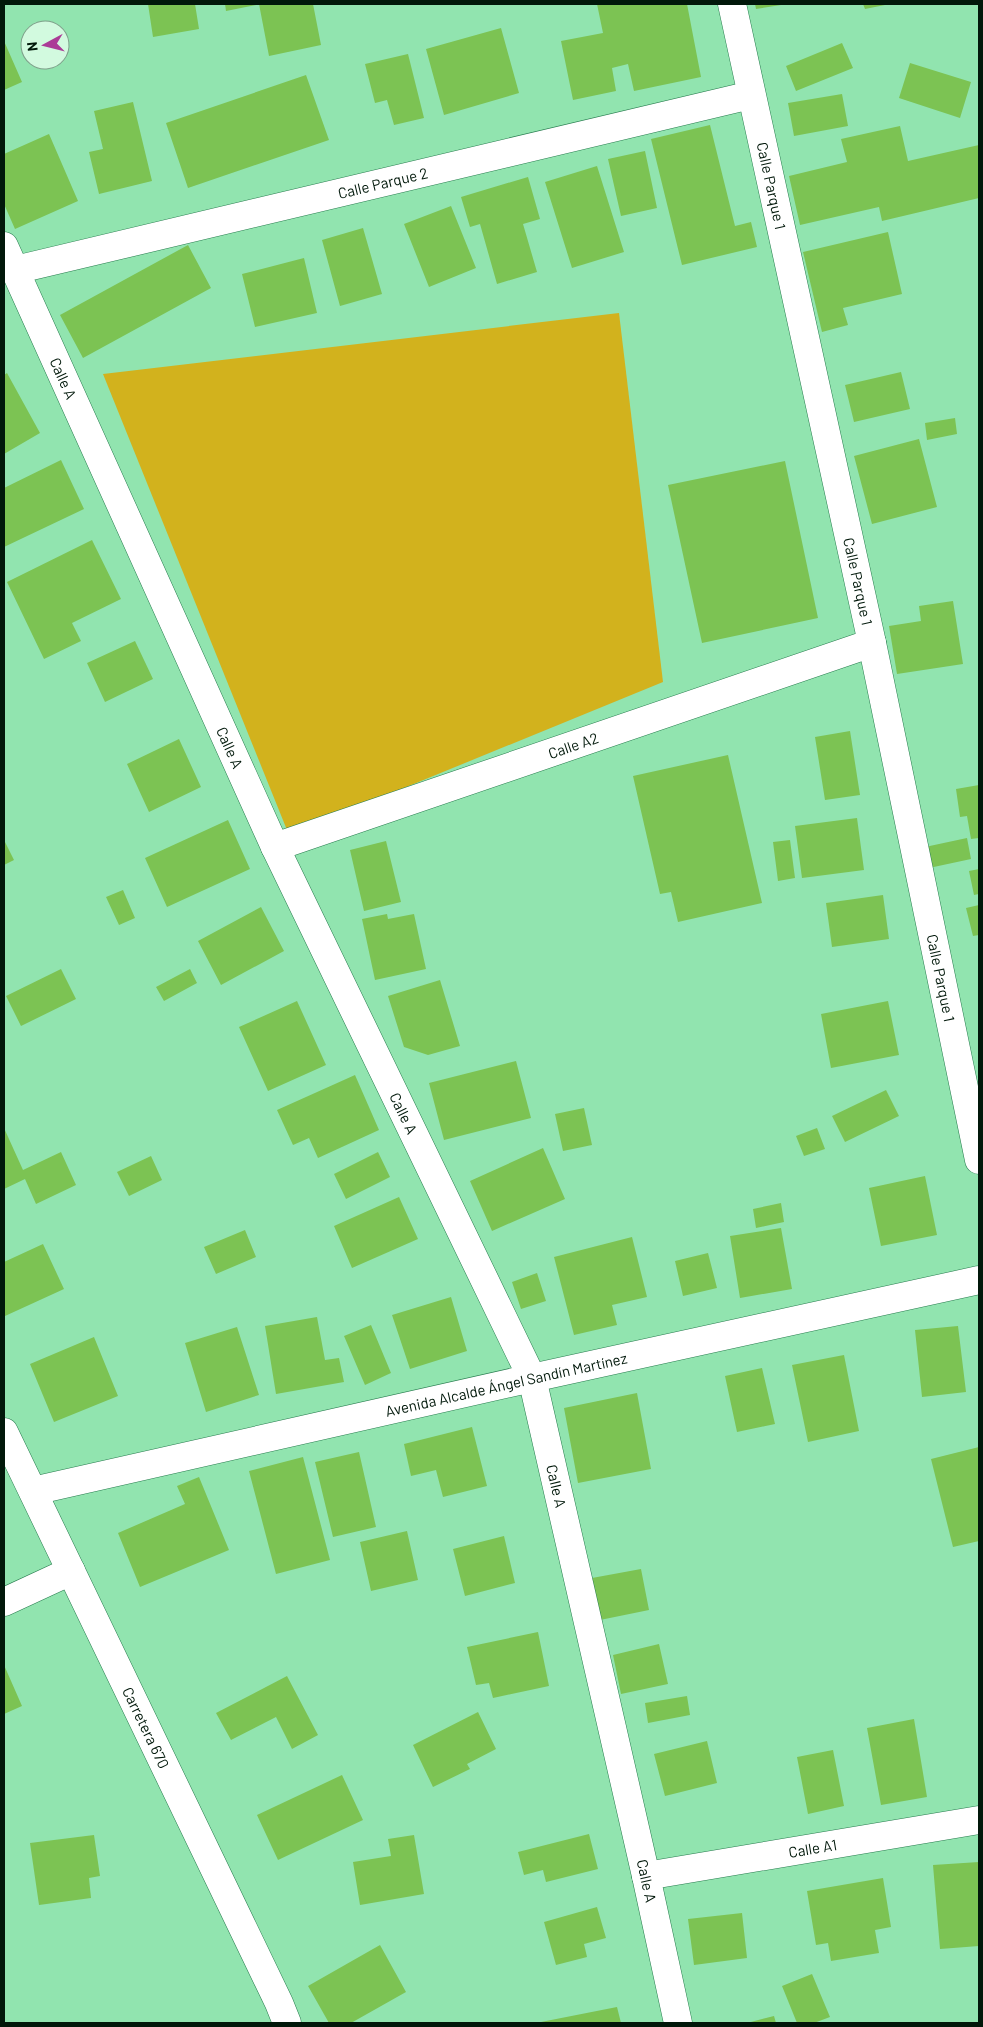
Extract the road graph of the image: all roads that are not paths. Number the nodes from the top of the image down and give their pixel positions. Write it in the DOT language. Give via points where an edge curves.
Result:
graph roads {
  1 [pos="732,4"];
  2 [pos="750,94"];
  3 [pos="9,258"];
  4 [pos="872,643"];
  5 [pos="275,847"];
  6 [pos="979,1160"];
  7 [pos="979,1280"];
  8 [pos="532,1378"];
  9 [pos="4,1432"];
  10 [pos="33,1491"];
  11 [pos="71,1571"];
  12 [pos="4,1602"];
  13 [pos="979,1820"];
  14 [pos="646,1876"];
  15 [pos="287,2023"];
  16 [pos="678,2023"];
  1 -- 2 [label="street, Calle Parque 1"];
  2 -- 3 [label="street, Calle Parque 2"];
  2 -- 4 [label="street, Calle Parque 1"];
  3 -- 5 [label="street, Calle A"];
  4 -- 5 [label="street, Calle A2"];
  4 -- 6 [label="street, Calle Parque 1"];
  5 -- 8 [label="street, Calle A"];
  7 -- 8 [label="street, Avenida Alcalde Ángel Sandín Martínez"];
  8 -- 10 [label="street, Avenida Alcalde Ángel Sandín Martínez"];
  8 -- 14 [label="street, Calle A"];
  9 -- 10 [label="street, Carretera 670"];
  10 -- 11 [label="street, Carretera 670"];
  11 -- 12 [label="street"];
  11 -- 15 [label="street, Carretera 670"];
  13 -- 14 [label="street, Calle A1"];
  14 -- 16 [label="street, Calle A"];
}
